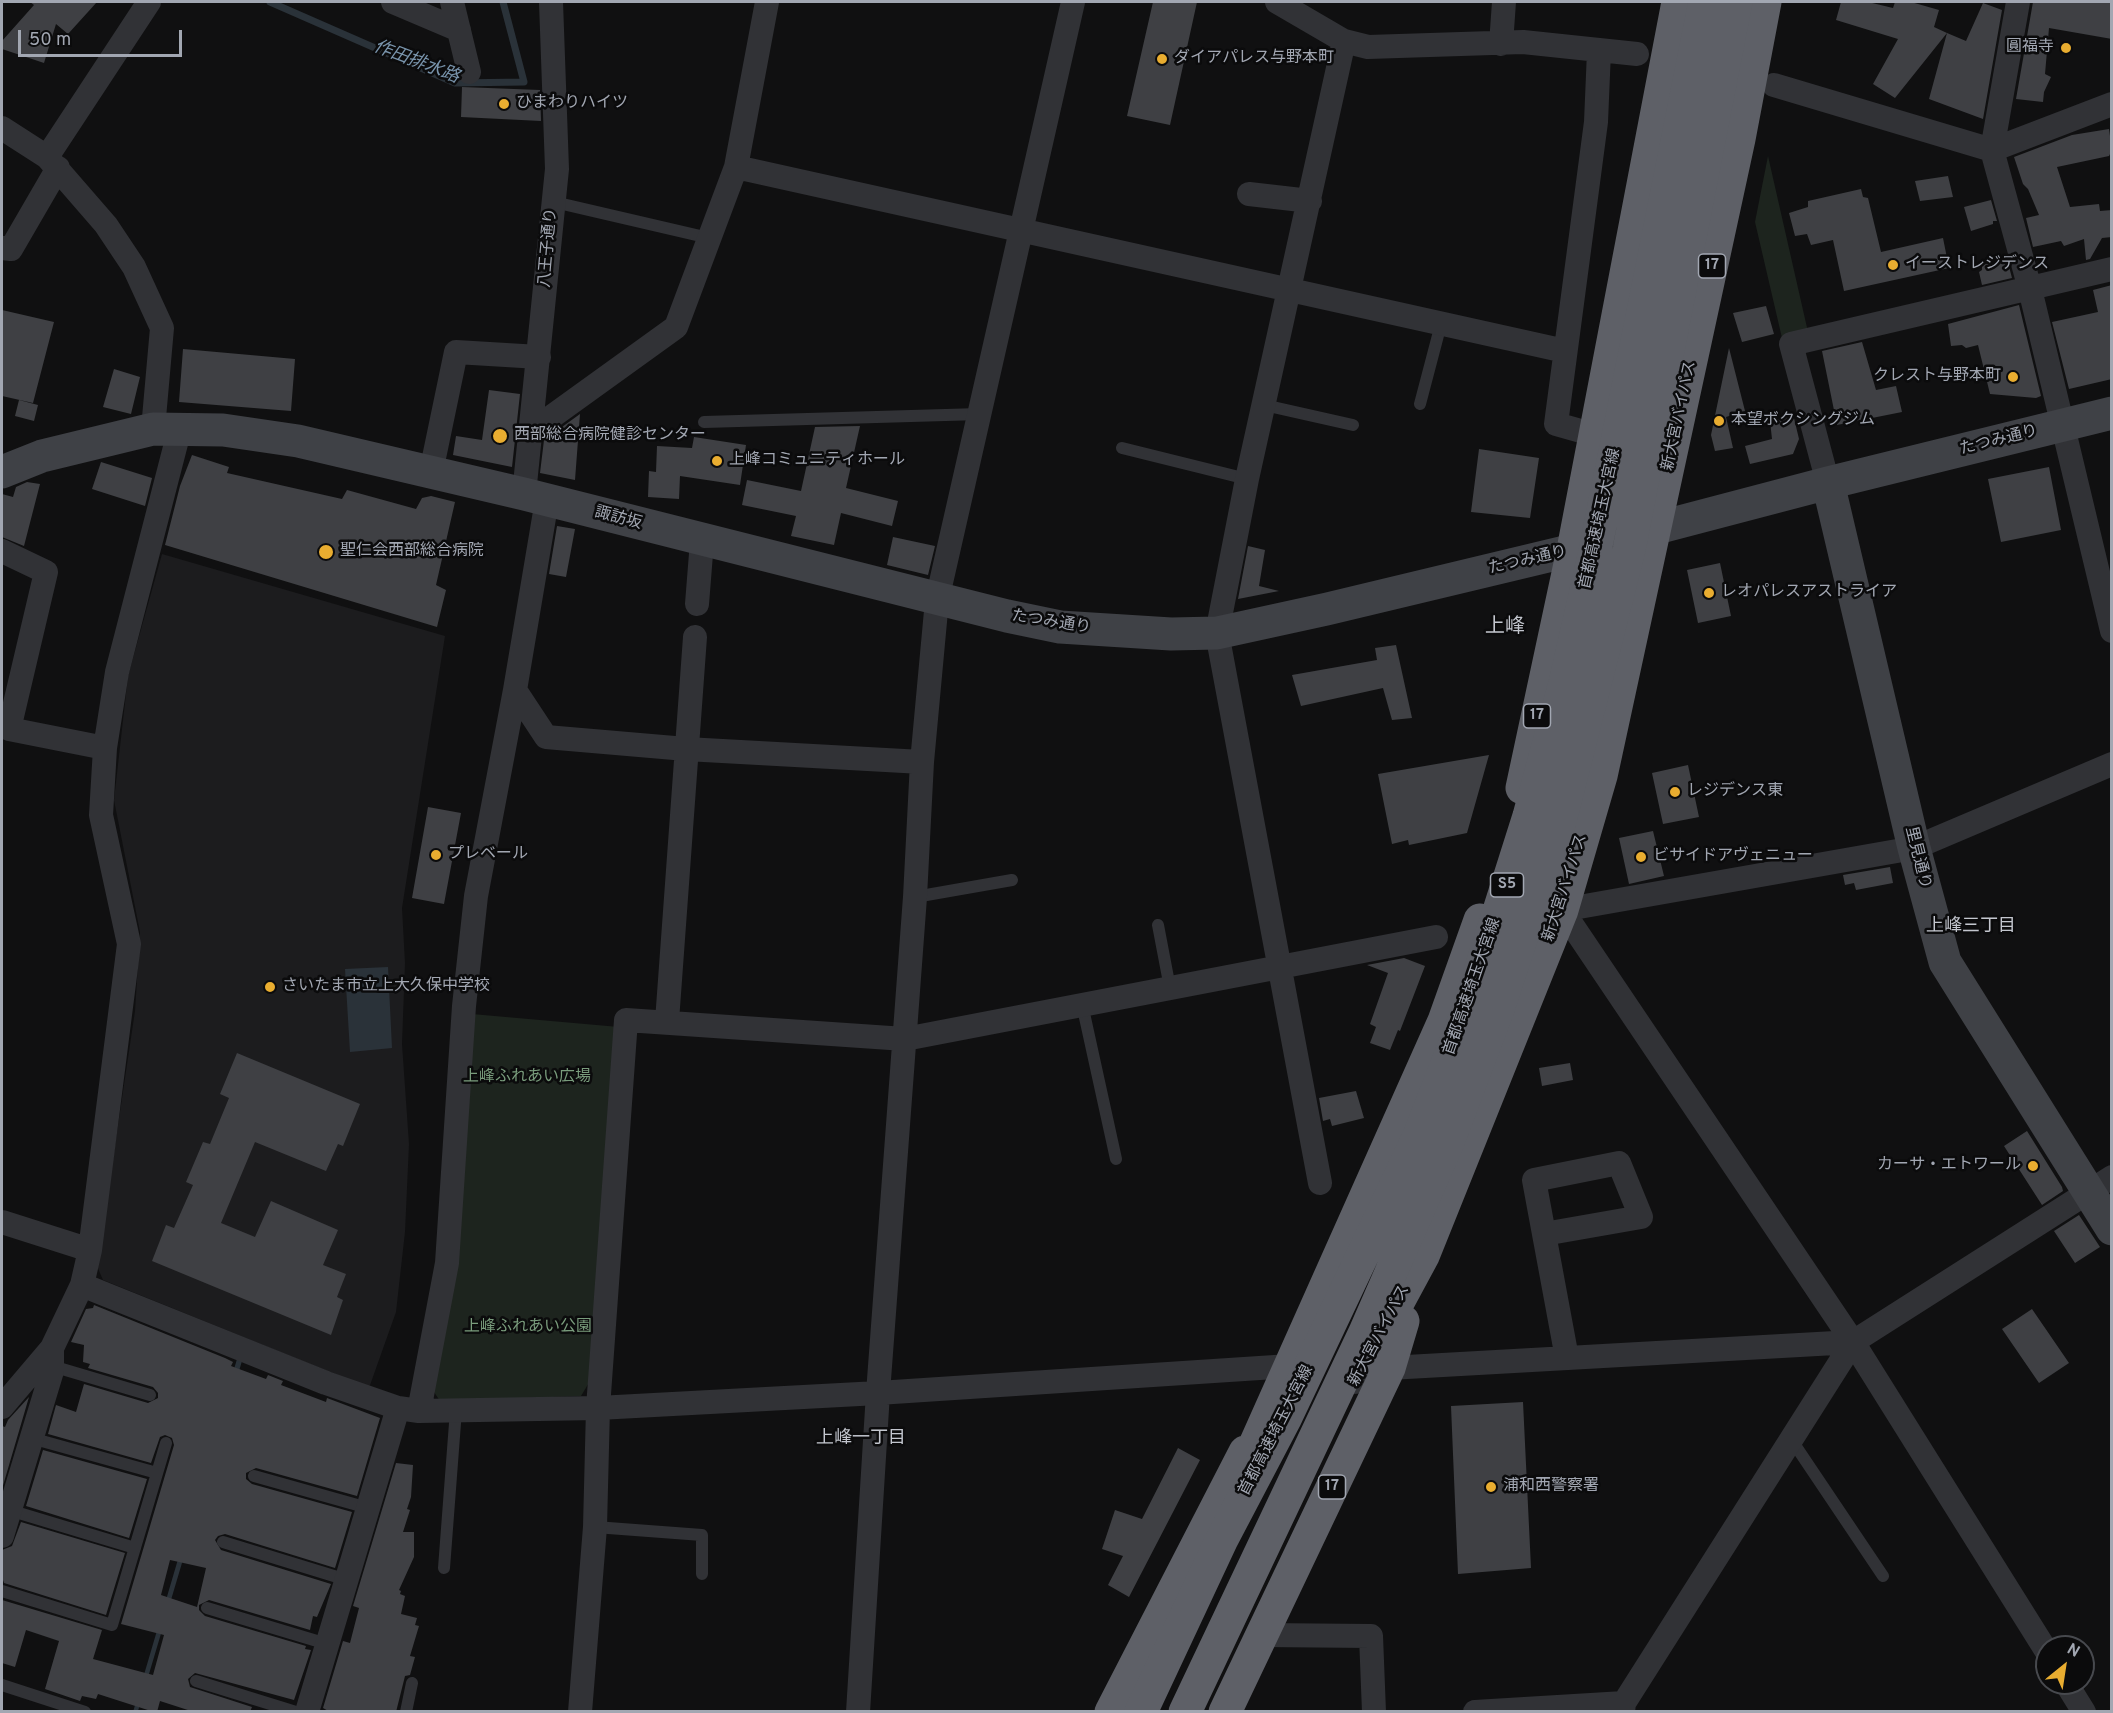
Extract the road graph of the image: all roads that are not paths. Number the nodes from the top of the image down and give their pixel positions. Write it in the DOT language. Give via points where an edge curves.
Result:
graph roads {
  1 [pos="149,2"];
  2 [pos="393,2"];
  3 [pos="452,2"];
  4 [pos="550,2"];
  5 [pos="767,2"];
  6 [pos="1073,2"];
  7 [pos="1277,2"];
  8 [pos="1504,2"];
  9 [pos="1678,2"];
  10 [pos="1705,2"];
  11 [pos="1736,2"];
  12 [pos="1765,2"];
  13 [pos="2018,2"];
  14 [pos="459,30"];
  15 [pos="1344,41"];
  16 [pos="1501,44"];
  17 [pos="1599,51"];
  18 [pos="1637,54"];
  19 [pos="469,72"];
  20 [pos="1774,85"];
  21 [pos="2112,104"];
  22 [pos="2,128"];
  23 [pos="1992,150"];
  24 [pos="52,163"];
  25 [pos="736,167"];
  26 [pos="1249,194"];
  27 [pos="1310,201"];
  28 [pos="554,202"];
  29 [pos="1021,229"];
  30 [pos="709,238"];
  31 [pos="2,248"];
  32 [pos="2112,269"];
  33 [pos="2030,289"];
  34 [pos="1290,290"];
  35 [pos="1441,324"];
  36 [pos="1565,351"];
  37 [pos="539,357"];
  38 [pos="1420,404"];
  39 [pos="1264,405"];
  40 [pos="2112,413"];
  41 [pos="980,414"];
  42 [pos="704,422"];
  43 [pos="1353,425"];
  44 [pos="2062,425"];
  45 [pos="166,428"];
  46 [pos="530,433"];
  47 [pos="1595,435"];
  48 [pos="1122,448"];
  49 [pos="2,472"];
  50 [pos="431,472"];
  51 [pos="1247,479"];
  52 [pos="1828,483"];
  53 [pos="535,497"];
  54 [pos="1655,529"];
  55 [pos="702,541"];
  56 [pos="1573,550"];
  57 [pos="2,551"];
  58 [pos="937,600"];
  59 [pos="697,604"];
  60 [pos="2112,631"];
  61 [pos="1217,633"];
  62 [pos="695,637"];
  63 [pos="515,690"];
  64 [pos="105,748"];
  65 [pos="686,750"];
  66 [pos="922,762"];
  67 [pos="2112,764"];
  68 [pos="1914,848"];
  69 [pos="1012,880"];
  70 [pos="915,897"];
  71 [pos="1562,910"];
  72 [pos="1158,925"];
  73 [pos="1436,937"];
  74 [pos="1278,968"];
  75 [pos="1170,988"];
  76 [pos="1083,1004"];
  77 [pos="667,1021"];
  78 [pos="905,1039"];
  79 [pos="1116,1159"];
  80 [pos="1320,1183"];
  81 [pos="2100,1185"];
  82 [pos="2,1222"];
  83 [pos="2112,1229"];
  84 [pos="1544,1234"];
  85 [pos="90,1250"];
  86 [pos="1423,1256"];
  87 [pos="82,1285"];
  88 [pos="1853,1342"];
  89 [pos="52,1357"];
  90 [pos="1567,1358"];
  91 [pos="1389,1368"];
  92 [pos="1283,1380"];
  93 [pos="1354,1382"];
  94 [pos="878,1393"];
  95 [pos="150,1395"];
  96 [pos="4,1400"];
  97 [pos="598,1408"];
  98 [pos="408,1410"];
  99 [pos="456,1410"];
  100 [pos="31,1438"];
  101 [pos="1791,1439"];
  102 [pos="166,1443"];
  103 [pos="157,1473"];
  104 [pos="254,1476"];
  105 [pos="368,1508"];
  106 [pos="9,1510"];
  107 [pos="595,1527"];
  108 [pos="2,1536"];
  109 [pos="1222,1539"];
  110 [pos="223,1542"];
  111 [pos="135,1548"];
  112 [pos="444,1568"];
  113 [pos="702,1574"];
  114 [pos="1883,1576"];
  115 [pos="347,1580"];
  116 [pos="2,1591"];
  117 [pos="207,1608"];
  118 [pos="1262,1635"];
  119 [pos="2036,1635"];
  120 [pos="327,1644"];
  121 [pos="196,1681"];
  122 [pos="412,1683"];
  123 [pos="2,1685"];
  124 [pos="2073,1695"];
  125 [pos="1624,1707"];
  126 [pos="85,1712"];
  127 [pos="296,1712"];
  128 [pos="307,1712"];
  129 [pos="406,1712"];
  130 [pos="580,1712"];
  131 [pos="858,1712"];
  132 [pos="1111,1712"];
  133 [pos="1125,1712"];
  134 [pos="1142,1712"];
  135 [pos="1185,1712"];
  136 [pos="1225,1712"];
  137 [pos="1374,1712"];
  138 [pos="1475,1712"];
  139 [pos="2084,1712"];
  1 -- 24 [label="street"];
  2 -- 14 [label="street"];
  3 -- 14 [label="street"];
  4 -- 28 [label="street, 八王子通り" via="557,169"];
  5 -- 25 [label="street"];
  6 -- 29 [label="street"];
  7 -- 15 [label="street"];
  8 -- 16 [label="street"];
  9 -- 47 [label="highway, 17"];
  10 -- 109 [label="highway, 首都高速埼玉大宮線 / S5, bridge" via="1595,551 1565,683 1512,871 1466,1015 1419,1136 1286,1417"];
  11 -- 135 [label="highway, 首都高速埼玉大宮線 / S5, bridge" via="1629,550 1560,821 1497,1012 1448,1142 1365,1332"];
  12 -- 54 [label="highway, 新大宮バイパス / 17"];
  13 -- 23 [label="street"];
  14 -- 19 [label="street"];
  15 -- 16 [label="street" via="1368,47"];
  15 -- 27 [label="street"];
  16 -- 17 [label="street" via="1523,42"];
  17 -- 18 [label="street"];
  17 -- 36 [label="street" via="1596,122"];
  20 -- 23 [label="street"];
  21 -- 23 [label="street"];
  22 -- 24 [label="street"];
  23 -- 33 [label="street"];
  24 -- 31 [label="street" via="11,249"];
  24 -- 45 [label="street" via="106,225 134,267 162,328"];
  25 -- 29 [label="street"];
  25 -- 30 [label="street"];
  26 -- 27 [label="street"];
  27 -- 34 [label="street"];
  28 -- 30 [label="lane"];
  28 -- 37 [label="street, 八王子通り"];
  29 -- 34 [label="street"];
  29 -- 41 [label="street"];
  30 -- 46 [label="street" via="676,327"];
  32 -- 33 [label="street"];
  33 -- 44 [label="street"];
  33 -- 52 [label="street" via="1791,344"];
  34 -- 35 [label="street"];
  34 -- 39 [label="street"];
  35 -- 36 [label="street"];
  35 -- 38 [label="lane"];
  36 -- 47 [label="street" via="1556,424"];
  37 -- 46 [label="street, 八王子通り"];
  37 -- 50 [label="street" via="456,352"];
  39 -- 43 [label="lane"];
  39 -- 51 [label="street"];
  40 -- 44 [label="main road, たつみ通り"];
  41 -- 42 [label="lane"];
  41 -- 58 [label="street"];
  44 -- 52 [label="main road, たつみ通り"];
  44 -- 60 [label="street"];
  45 -- 49 [label="main road, 諏訪坂" via="42,456"];
  45 -- 50 [label="main road, 諏訪坂" via="223,430 298,441"];
  45 -- 64 [label="street"];
  46 -- 53 [label="street, 八王子通り"];
  47 -- 56 [label="highway, 17"];
  48 -- 51 [label="lane"];
  50 -- 53 [label="main road, 諏訪坂"];
  51 -- 61 [label="street"];
  52 -- 54 [label="main road, たつみ通り"];
  52 -- 68 [label="main road, 里見通り"];
  53 -- 55 [label="main road, 諏訪坂"];
  53 -- 63 [label="street, 八王子通り"];
  54 -- 56 [label="main road, たつみ通り"];
  54 -- 71 [label="highway, 新大宮バイパス / 17" via="1601,776"];
  55 -- 58 [label="main road, 諏訪坂"];
  55 -- 59 [label="street"];
  56 -- 61 [label="main road, たつみ通り"];
  56 -- 92 [label="highway, 17" via="1515,819 1501,860 1444,1021"];
  57 -- 64 [label="street" via="46,572 9,729"];
  58 -- 61 [label="main road, たつみ通り" via="1060,627 1110,632"];
  58 -- 66 [label="street"];
  61 -- 74 [label="street"];
  62 -- 65 [label="street"];
  63 -- 65 [label="street" via="546,737"];
  63 -- 98 [label="street, 八王子通り" via="476,896 464,1006 447,1263"];
  64 -- 85 [label="street" via="101,815 129,944"];
  65 -- 66 [label="street"];
  65 -- 77 [label="street"];
  66 -- 70 [label="street"];
  67 -- 68 [label="street"];
  68 -- 71 [label="street"];
  68 -- 81 [label="main road, 里見通り" via="1945,962"];
  69 -- 70 [label="lane"];
  70 -- 78 [label="street"];
  71 -- 86 [label="highway, 新大宮バイパス / 17"];
  71 -- 88 [label="street"];
  72 -- 75 [label="lane"];
  73 -- 74 [label="street"];
  74 -- 75 [label="street"];
  74 -- 80 [label="street"];
  75 -- 76 [label="street"];
  76 -- 78 [label="street"];
  76 -- 79 [label="lane"];
  77 -- 78 [label="street"];
  77 -- 97 [label="street" via="626,1020"];
  78 -- 94 [label="street"];
  81 -- 83 [label="main road, 里見通り"];
  81 -- 88 [label="street"];
  82 -- 85 [label="street"];
  84 -- 90 [label="street"];
  85 -- 87 [label="street"];
  86 -- 91 [label="highway, 17"];
  86 -- 93 [label="highway, 新大宮バイパス / 17"];
  87 -- 89 [label="street"];
  87 -- 98 [label="street" via="315,1379"];
  88 -- 90 [label="street"];
  88 -- 101 [label="street"];
  88 -- 119 [label="street"];
  89 -- 95 [label="lane"];
  89 -- 96 [label="street"];
  89 -- 100 [label="street"];
  90 -- 91 [label="street"];
  91 -- 93 [label="street"];
  91 -- 118 [label="highway, 17"];
  92 -- 94 [label="street"];
  92 -- 132 [label="highway, 17"];
  92 -- 134 [label="highway, 17"];
  93 -- 135 [label="highway, 新大宮バイパス / 17"];
  94 -- 97 [label="street"];
  94 -- 131 [label="street"];
  97 -- 99 [label="street"];
  97 -- 107 [label="street"];
  98 -- 99 [label="street"];
  98 -- 105 [label="street, 八王子通り"];
  99 -- 112 [label="lane"];
  100 -- 103 [label="lane"];
  100 -- 106 [label="street"];
  101 -- 114 [label="lane"];
  101 -- 125 [label="street"];
  102 -- 103 [label="lane"];
  103 -- 111 [label="lane"];
  104 -- 105 [label="lane"];
  105 -- 115 [label="street, 八王子通り"];
  106 -- 108 [label="street"];
  106 -- 111 [label="lane"];
  107 -- 113 [label="lane" via="702,1535"];
  107 -- 130 [label="street"];
  109 -- 133 [label="highway, bridge"];
  109 -- 134 [label="highway, 首都高速埼玉大宮線 / S5, bridge"];
  110 -- 115 [label="lane"];
  111 -- 116 [label="lane" via="112,1625"];
  115 -- 120 [label="street, 八王子通り"];
  117 -- 120 [label="lane"];
  118 -- 136 [label="highway, 17"];
  118 -- 137 [label="street" via="1371,1636"];
  120 -- 128 [label="street, 八王子通り"];
  121 -- 127 [label="lane"];
  122 -- 129 [label="lane"];
  123 -- 126 [label="lane"];
  124 -- 139 [label="street"];
  125 -- 138 [label="street"];
}
